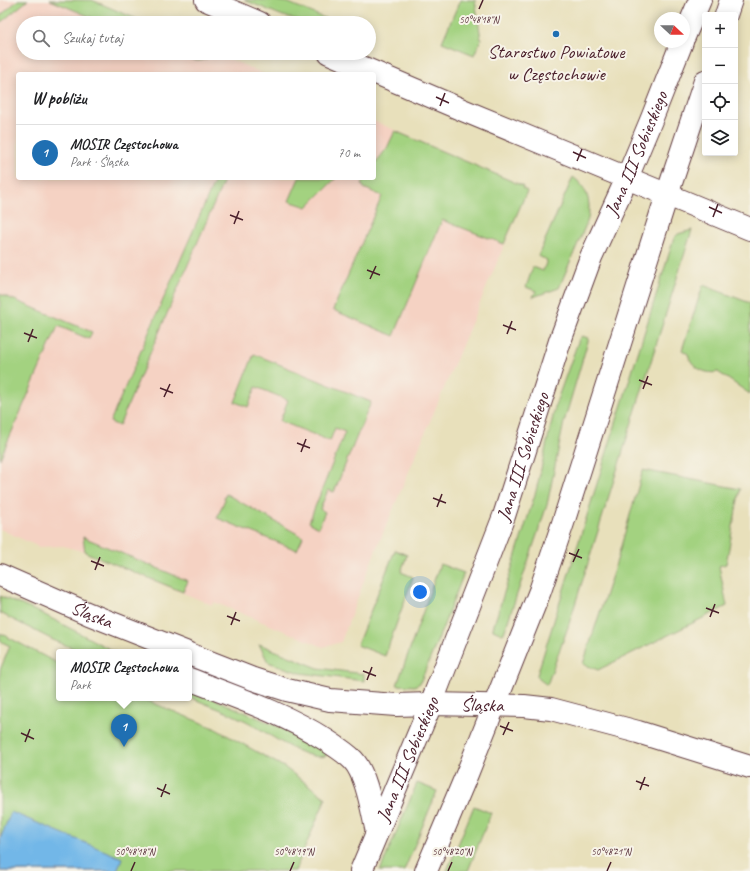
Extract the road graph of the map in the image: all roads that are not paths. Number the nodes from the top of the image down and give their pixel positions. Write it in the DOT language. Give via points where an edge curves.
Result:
graph roads {
  1 [pos="206,0"];
  2 [pos="700,0"];
  3 [pos="731,0"];
  4 [pos="727,12"];
  5 [pos="244,16"];
  6 [pos="690,23"];
  7 [pos="680,48"];
  8 [pos="345,60"];
  9 [pos="374,72"];
  10 [pos="376,73"];
  11 [pos="704,84"];
  12 [pos="627,178"];
  13 [pos="667,195"];
  14 [pos="750,229"];
  15 [pos="0,575"];
  16 [pos="89,614"];
  17 [pos="142,649"];
  18 [pos="177,649"];
  19 [pos="192,655"];
  20 [pos="192,680"];
  21 [pos="431,704"];
  22 [pos="494,706"];
  23 [pos="750,767"];
  24 [pos="377,832"];
  25 [pos="361,871"];
  26 [pos="426,871"];
  1 -- 5 [label="street"];
  2 -- 6 [label="street"];
  3 -- 4 [label="street"];
  7 -- 12 [label="street, Jana III Sobieskiego"];
  8 -- 9 [label="street"];
  10 -- 12 [label="street"];
  11 -- 13 [label="street, Jana III Sobieskiego"];
  12 -- 13 [label="street"];
  12 -- 21 [label="street, Jana III Sobieskiego" via="591,257 560,341 504,516"];
  13 -- 14 [label="street"];
  13 -- 22 [label="street, Jana III Sobieskiego" via="540,591"];
  15 -- 16 [label="street, Śląska"];
  16 -- 17 [label="street"];
  16 -- 18 [label="street, Śląska"];
  19 -- 21 [label="street, Śląska" via="286,690 330,700 396,705"];
  20 -- 24 [label="street" via="275,713 310,730 354,760 368,794"];
  21 -- 22 [label="street, Śląska"];
  21 -- 24 [label="street, Jana III Sobieskiego"];
  22 -- 23 [label="street, Śląska" via="551,709 638,732"];
  22 -- 26 [label="street, Jana III Sobieskiego"];
  24 -- 25 [label="street, Jana III Sobieskiego"];
}
